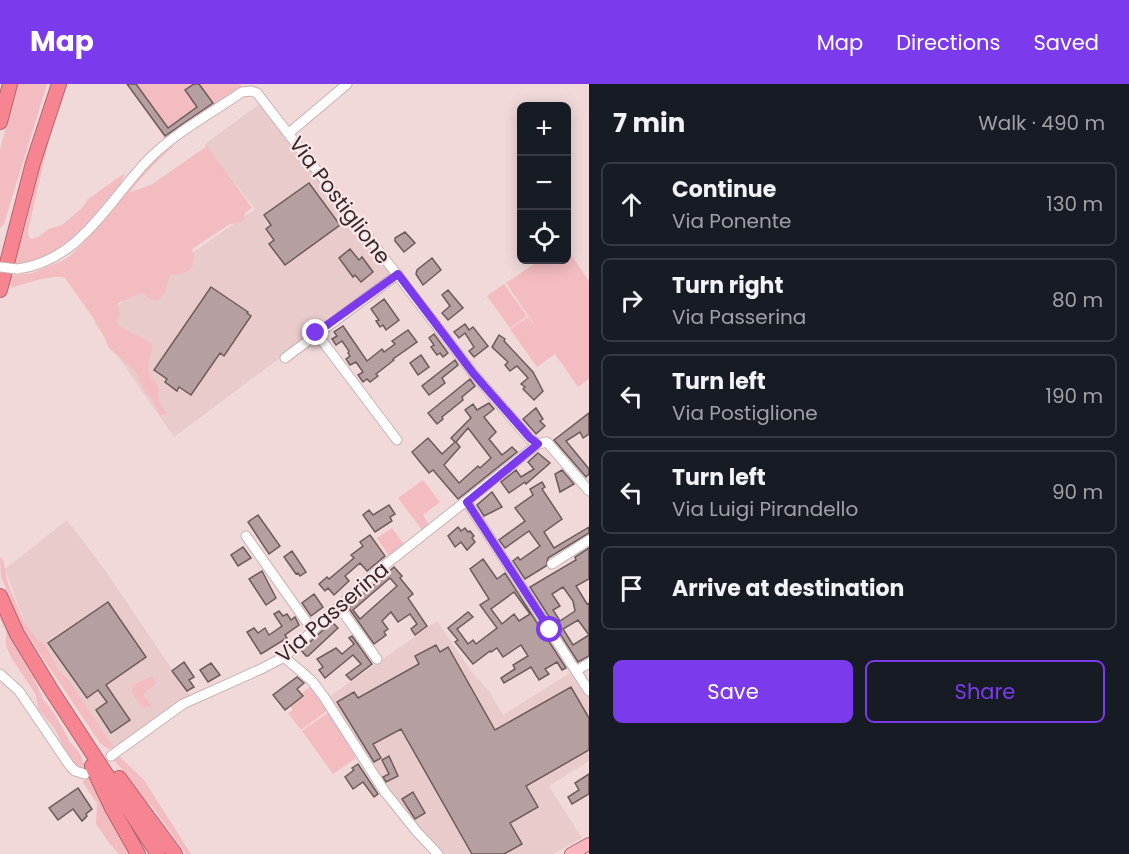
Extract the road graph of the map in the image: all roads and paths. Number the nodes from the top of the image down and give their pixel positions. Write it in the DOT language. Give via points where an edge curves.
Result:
graph roads {
  1 [pos="10,84"];
  2 [pos="59,84"];
  3 [pos="347,84"];
  4 [pos="0,122"];
  5 [pos="289,133"];
  6 [pos="0,267"];
  7 [pos="398,274"];
  8 [pos="0,290"];
  9 [pos="316,333"];
  10 [pos="285,358"];
  11 [pos="397,440"];
  12 [pos="538,444"];
  13 [pos="589,491"];
  14 [pos="467,502"];
  15 [pos="246,536"];
  16 [pos="589,540"];
  17 [pos="552,564"];
  18 [pos="0,596"];
  19 [pos="339,607"];
  20 [pos="313,630"];
  21 [pos="284,657"];
  22 [pos="377,659"];
  23 [pos="589,663"];
  24 [pos="576,671"];
  25 [pos="0,674"];
  26 [pos="589,692"];
  27 [pos="91,750"];
  28 [pos="111,756"];
  29 [pos="85,774"];
  30 [pos="138,854"];
  31 [pos="158,854"];
  32 [pos="175,854"];
  33 [pos="438,854"];
  1 -- 4 [label="highway"];
  2 -- 8 [label="highway"];
  3 -- 5 [label="street"];
  5 -- 6 [label="street, Via Postiglione, bridge" via="258,93 242,92 160,149 92,226 63,252 37,266"];
  5 -- 7 [label="street, Via Postiglione"];
  7 -- 9 [label="street"];
  7 -- 12 [label="street, Via Postiglione" via="473,373"];
  9 -- 10 [label="street"];
  9 -- 11 [label="street"];
  12 -- 13 [label="street, Via Postiglione" via="547,442"];
  12 -- 14 [label="street, Via Passerina"];
  14 -- 19 [label="street, Via Passerina" via="375,573"];
  14 -- 24 [label="street"];
  15 -- 20 [label="street"];
  16 -- 17 [label="street"];
  18 -- 27 [label="highway" via="17,634"];
  19 -- 20 [label="street, Via Passerina"];
  19 -- 22 [label="street"];
  20 -- 21 [label="street, Via Passerina"];
  21 -- 28 [label="street, Via Passerina" via="183,704"];
  21 -- 33 [label="street" via="312,681 385,792"];
  23 -- 24 [label="street"];
  24 -- 26 [label="street"];
  25 -- 29 [label="street" via="18,691 70,766"];
  27 -- 30 [label="highway" via="90,762"];
  27 -- 31 [label="highway"];
  27 -- 32 [label="highway" via="100,752"];
}
